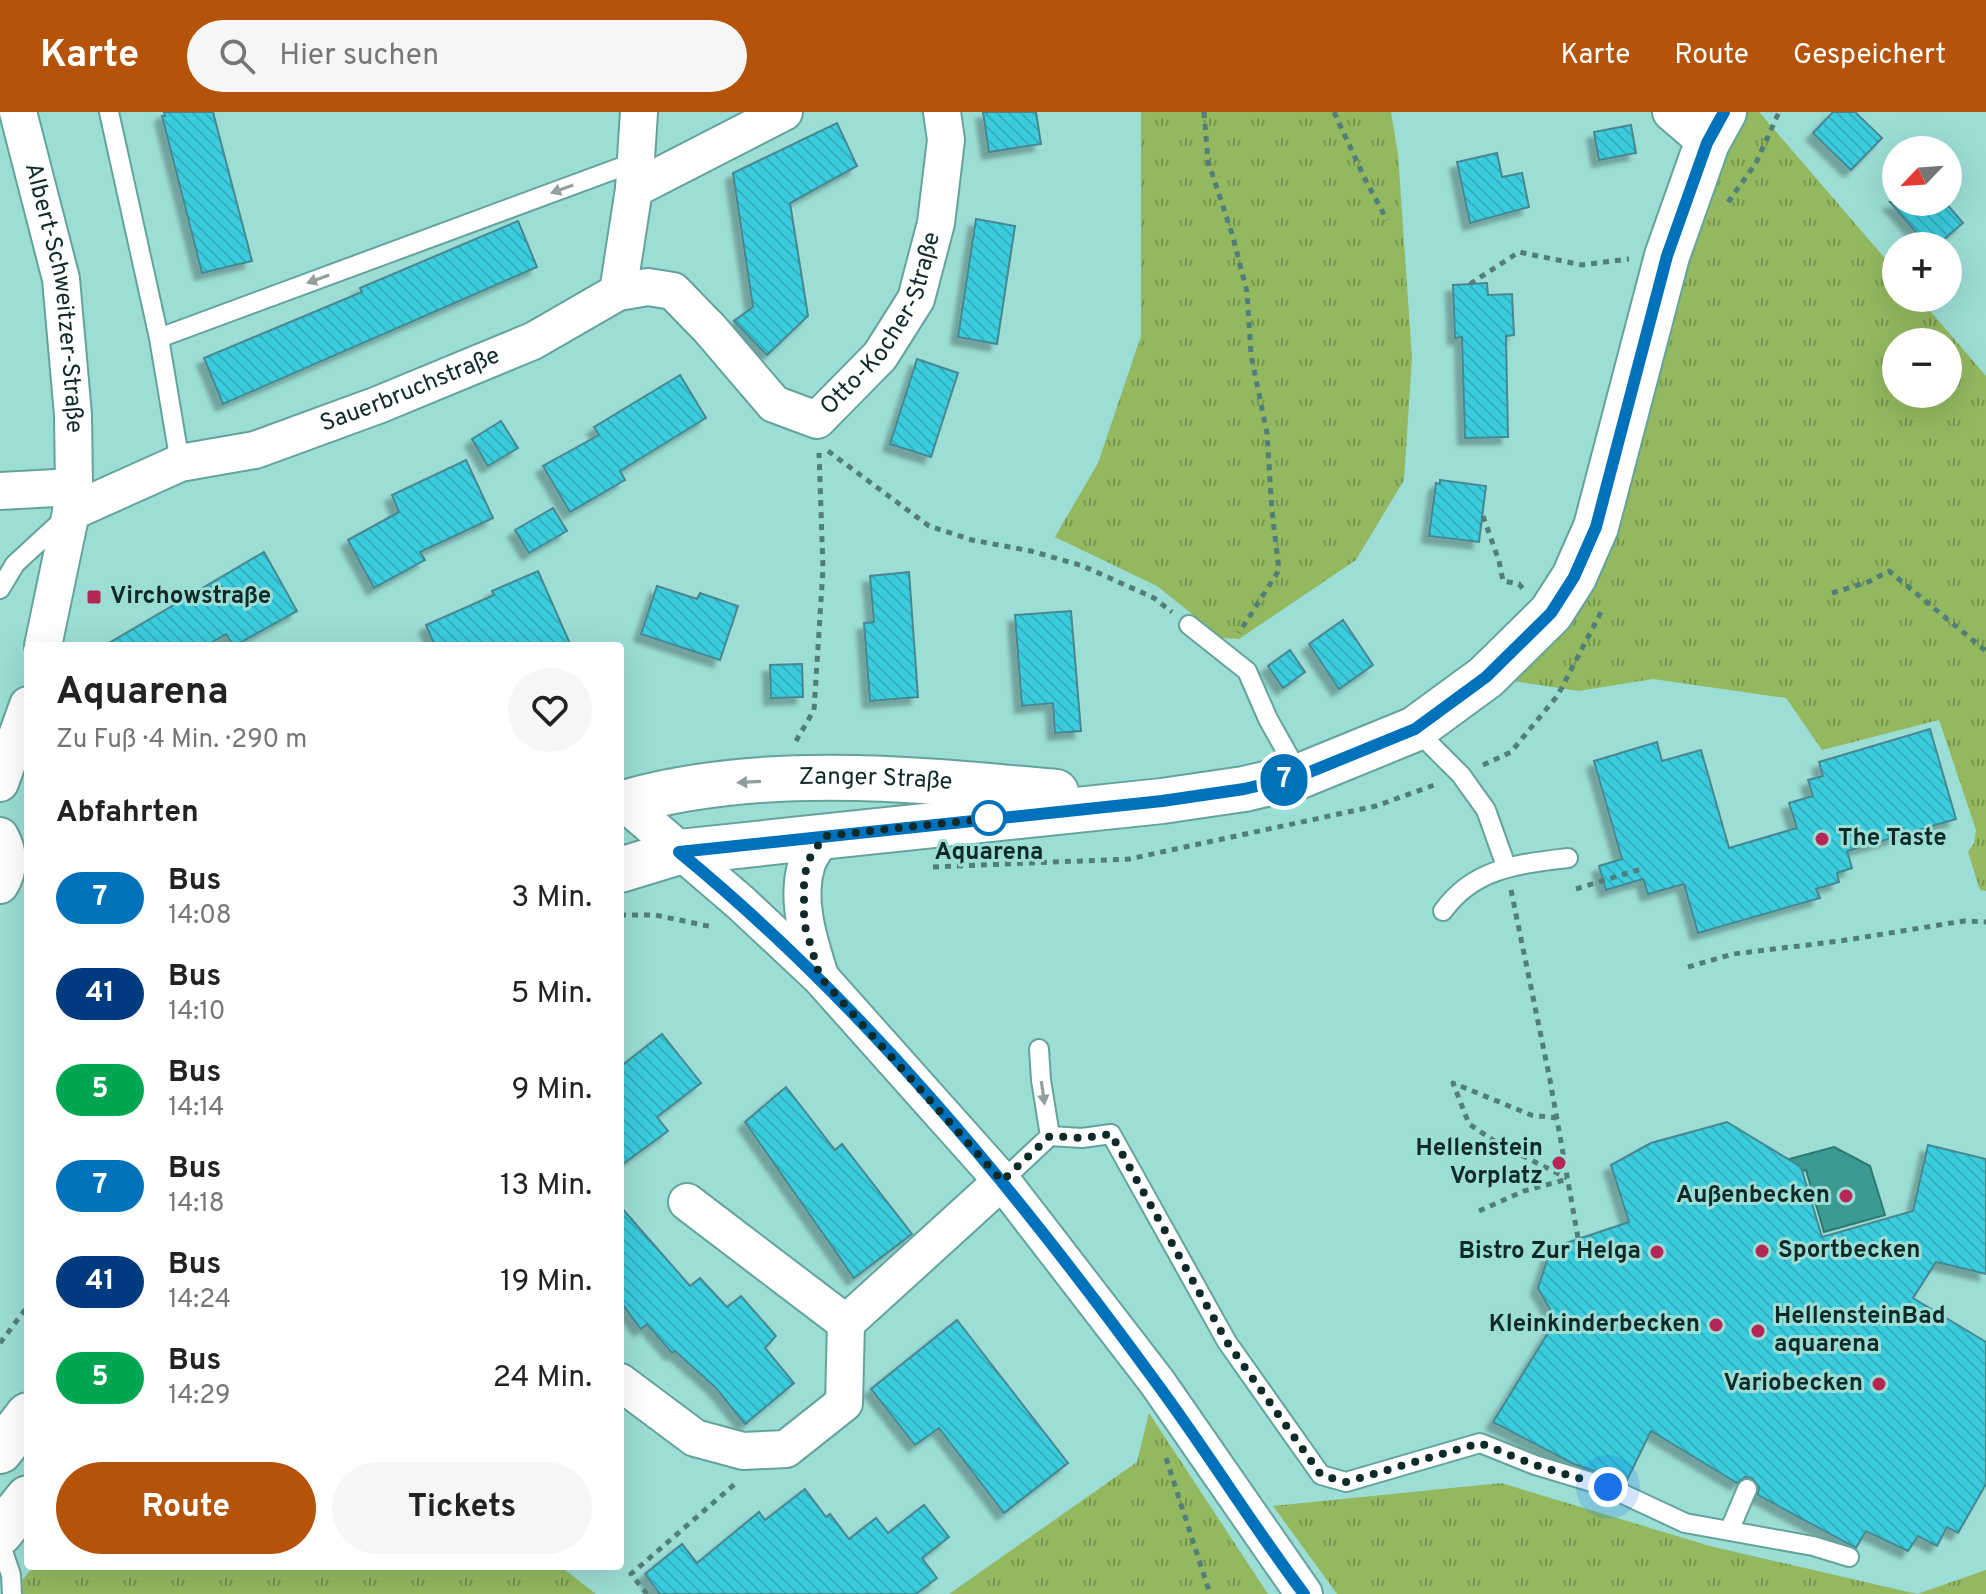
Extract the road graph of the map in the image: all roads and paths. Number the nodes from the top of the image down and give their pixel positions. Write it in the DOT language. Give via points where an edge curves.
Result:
graph roads {
  1 [pos="18,112"];
  2 [pos="109,112"];
  3 [pos="639,112"];
  4 [pos="784,112"];
  5 [pos="942,112"];
  6 [pos="1204,112"];
  7 [pos="1334,112"];
  8 [pos="1671,112"];
  9 [pos="1779,112"];
  10 [pos="1716,128"];
  11 [pos="634,175"];
  12 [pos="1733,196"];
  13 [pos="1387,220"];
  14 [pos="1637,258"];
  15 [pos="1470,284"];
  16 [pos="618,292"];
  17 [pos="159,338"];
  18 [pos="180,463"];
  19 [pos="0,491"];
  20 [pos="72,499"];
  21 [pos="1483,516"];
  22 [pos="0,589"];
  23 [pos="1832,593"];
  24 [pos="1551,613"];
  25 [pos="1189,625"];
  26 [pos="44,642"];
  27 [pos="1986,651"];
  28 [pos="1226,654"];
  29 [pos="24,716"];
  30 [pos="1415,729"];
  31 [pos="796,738"];
  32 [pos="1300,776"];
  33 [pos="0,783"];
  34 [pos="624,801"];
  35 [pos="1162,801"];
  36 [pos="624,805"];
  37 [pos="824,836"];
  38 [pos="679,852"];
  39 [pos="1568,858"];
  40 [pos="1506,866"];
  41 [pos="624,869"];
  42 [pos="1641,869"];
  43 [pos="1576,889"];
  44 [pos="741,903"];
  45 [pos="1443,911"];
  46 [pos="624,915"];
  47 [pos="1986,922"];
  48 [pos="1688,967"];
  49 [pos="820,977"];
  50 [pos="1039,1049"];
  51 [pos="1557,1118"];
  52 [pos="1050,1136"];
  53 [pos="1568,1179"];
  54 [pos="1002,1181"];
  55 [pos="687,1202"];
  56 [pos="1479,1211"];
  57 [pos="1578,1238"];
  58 [pos="24,1311"];
  59 [pos="846,1323"];
  60 [pos="0,1343"];
  61 [pos="624,1385"];
  62 [pos="24,1420"];
  63 [pos="0,1451"];
  64 [pos="1165,1451"];
  65 [pos="1747,1489"];
  66 [pos="730,1491"];
  67 [pos="24,1503"];
  68 [pos="1730,1529"];
  69 [pos="0,1533"];
  70 [pos="0,1542"];
  71 [pos="1849,1557"];
  72 [pos="12,1594"];
  73 [pos="647,1594"];
  74 [pos="1210,1594"];
  75 [pos="1304,1594"];
  1 -- 20 [label="street, Albert-Schweitzer-Straße" via="61,279 73,415"];
  2 -- 17 [label="lane"];
  3 -- 11 [label="street"];
  4 -- 11 [label="street"];
  5 -- 16 [label="street, Otto-Kocher-Straße" via="946,140 936,223 916,299 880,356 817,420 774,404 673,291 648,287"];
  6 -- 28 [label="path" via="1208,161 1247,292 1279,570"];
  7 -- 13 [label="path"];
  8 -- 10 [label="street"];
  9 -- 12 [label="path" via="1756,163"];
  10 -- 24 [label="street" via="1667,256 1596,527"];
  11 -- 16 [label="street"];
  11 -- 17 [label="lane, one-way"];
  14 -- 15 [label="path" via="1582,265 1519,252"];
  16 -- 18 [label="street, Sauerbruchstraße" via="533,341 378,405 255,450"];
  17 -- 18 [label="lane"];
  18 -- 20 [label="street, Sauerbruchstraße"];
  19 -- 20 [label="street"];
  20 -- 22 [label="lane"];
  20 -- 26 [label="street, Albert-Schweitzer-Straße"];
  21 -- 24 [label="path" via="1503,581 1519,584"];
  23 -- 27 [label="path" via="1889,571"];
  24 -- 30 [label="street" via="1486,677"];
  25 -- 28 [label="lane"];
  25 -- 31 [label="path" via="1154,598 1083,566 929,526 819,445 823,569 816,695 814,710"];
  28 -- 32 [label="lane" via="1247,671"];
  29 -- 33 [label="street"];
  30 -- 32 [label="street"];
  30 -- 40 [label="lane" via="1461,775 1486,810"];
  32 -- 35 [label="street"];
  35 -- 34 [label="street, Zanger Straße, one-way" via="922,780 808,779 721,784"];
  35 -- 37 [label="street, Zanger Straße"];
  36 -- 38 [label="street"];
  37 -- 38 [label="street, Zanger Straße"];
  37 -- 49 [label="street" via="804,879 804,923"];
  38 -- 41 [label="street, Zanger Straße"];
  38 -- 44 [label="street"];
  39 -- 40 [label="lane"];
  40 -- 45 [label="lane" via="1456,893"];
  40 -- 51 [label="path"];
  42 -- 43 [label="path"];
  44 -- 46 [label="path" via="713,927 655,915"];
  44 -- 49 [label="street"];
  47 -- 48 [label="path" via="1733,954"];
  49 -- 54 [label="street"];
  50 -- 52 [label="lane, one-way"];
  51 -- 53 [label="path"];
  51 -- 53 [label="path" via="1531,1115 1453,1083 1469,1124"];
  52 -- 54 [label="lane"];
  52 -- 68 [label="lane" via="1111,1134 1227,1342 1321,1475 1346,1482 1480,1443 1608,1487 1685,1523"];
  53 -- 56 [label="path"];
  53 -- 57 [label="path"];
  54 -- 59 [label="street"];
  54 -- 75 [label="street" via="1157,1382"];
  55 -- 59 [label="street"];
  58 -- 60 [label="path"];
  59 -- 61 [label="street" via="844,1403 786,1449 743,1451 695,1438"];
  62 -- 63 [label="street"];
  64 -- 74 [label="path"];
  65 -- 68 [label="lane"];
  66 -- 73 [label="path" via="631,1574"];
  67 -- 69 [label="street"];
  68 -- 71 [label="lane"];
  70 -- 72 [label="lane"];
}
